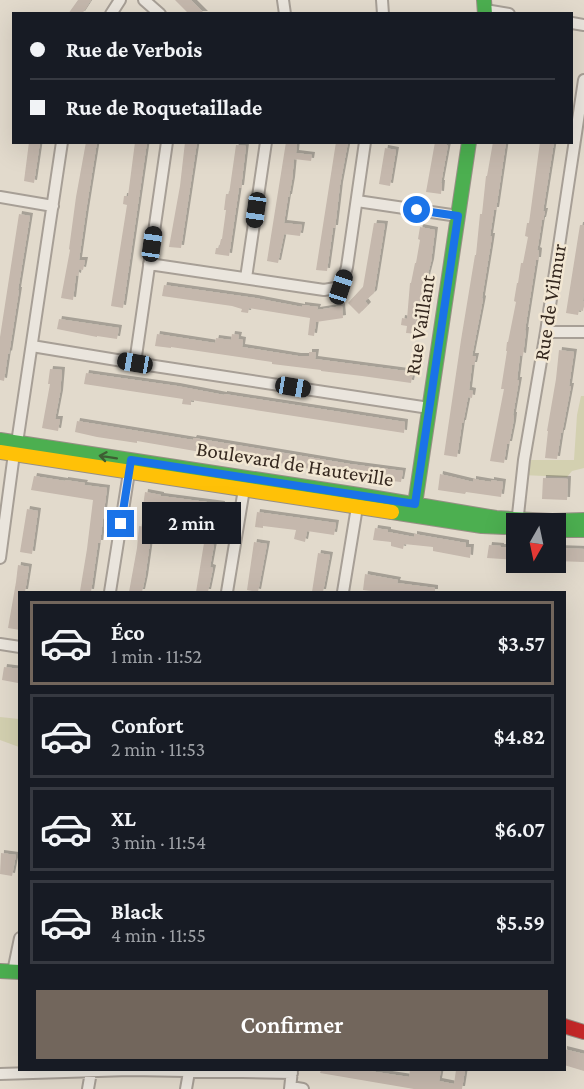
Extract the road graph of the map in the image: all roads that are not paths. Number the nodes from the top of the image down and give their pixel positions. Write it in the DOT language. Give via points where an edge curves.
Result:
graph roads {
  1 [pos="144,0"];
  2 [pos="485,8"];
  3 [pos="158,12"];
  4 [pos="501,12"];
  5 [pos="584,80"];
  6 [pos="580,128"];
  7 [pos="62,144"];
  8 [pos="167,144"];
  9 [pos="266,144"];
  10 [pos="365,144"];
  11 [pos="469,144"];
  12 [pos="0,197"];
  13 [pos="357,201"];
  14 [pos="53,206"];
  15 [pos="458,216"];
  16 [pos="149,264"];
  17 [pos="246,278"];
  18 [pos="546,332"];
  19 [pos="584,332"];
  20 [pos="32,346"];
  21 [pos="135,363"];
  22 [pos="429,408"];
  23 [pos="0,440"];
  24 [pos="16,448"];
  25 [pos="0,452"];
  26 [pos="130,466"];
  27 [pos="244,484"];
  28 [pos="358,500"];
  29 [pos="414,509"];
  30 [pos="518,513"];
  31 [pos="584,520"];
  32 [pos="506,521"];
  33 [pos="566,521"];
  34 [pos="566,530"];
  35 [pos="584,530"];
  36 [pos="0,558"];
  37 [pos="110,591"];
  38 [pos="227,591"];
  39 [pos="343,591"];
  40 [pos="0,644"];
  41 [pos="18,648"];
  42 [pos="18,946"];
  43 [pos="11,972"];
  44 [pos="566,1027"];
  45 [pos="584,1032"];
  46 [pos="110,1071"];
  47 [pos="160,1071"];
  48 [pos="292,1071"];
  49 [pos="91,1072"];
  50 [pos="189,1072"];
  51 [pos="0,1074"];
  52 [pos="291,1088"];
  53 [pos="88,1089"];
  54 [pos="186,1089"];
  55 [pos="303,1089"];
  1 -- 3 [label="street"];
  2 -- 4 [label="street"];
  5 -- 6 [label="street, Rue de Vilmur"];
  6 -- 18 [label="street, Rue de Vilmur"];
  7 -- 14 [label="street"];
  8 -- 16 [label="street"];
  9 -- 17 [label="street"];
  10 -- 13 [label="street"];
  11 -- 15 [label="street, Rue Vaillant"];
  12 -- 14 [label="street"];
  13 -- 15 [label="street"];
  13 -- 17 [label="street" via="341,287 324,290"];
  14 -- 20 [label="street"];
  15 -- 22 [label="street, Rue Vaillant"];
  16 -- 17 [label="street"];
  16 -- 21 [label="street"];
  18 -- 19 [label="street"];
  18 -- 30 [label="street, Rue de Vilmur"];
  20 -- 21 [label="street"];
  20 -- 24 [label="street"];
  21 -- 22 [label="street"];
  22 -- 29 [label="street, Rue Vaillant"];
  23 -- 24 [label="street, Boulevard de Hauteville"];
  24 -- 25 [label="street, Boulevard de Hauteville"];
  24 -- 26 [label="street, Boulevard de Hauteville"];
  24 -- 36 [label="street"];
  26 -- 27 [label="street, Boulevard de Hauteville"];
  26 -- 37 [label="street"];
  27 -- 28 [label="street, Boulevard de Hauteville"];
  27 -- 38 [label="street"];
  28 -- 29 [label="street, Boulevard de Hauteville"];
  28 -- 39 [label="street"];
  29 -- 32 [label="street, Boulevard de Hauteville"];
  31 -- 33 [label="street, Boulevard de Hauteville"];
  34 -- 35 [label="street"];
  40 -- 41 [label="street"];
  42 -- 43 [label="street"];
  44 -- 45 [label="street"];
  46 -- 49 [label="street"];
  47 -- 50 [label="street"];
  48 -- 50 [label="street"];
  48 -- 52 [label="street"];
  49 -- 51 [label="street"];
  49 -- 53 [label="street"];
  50 -- 54 [label="street"];
  52 -- 55 [label="street"];
}
